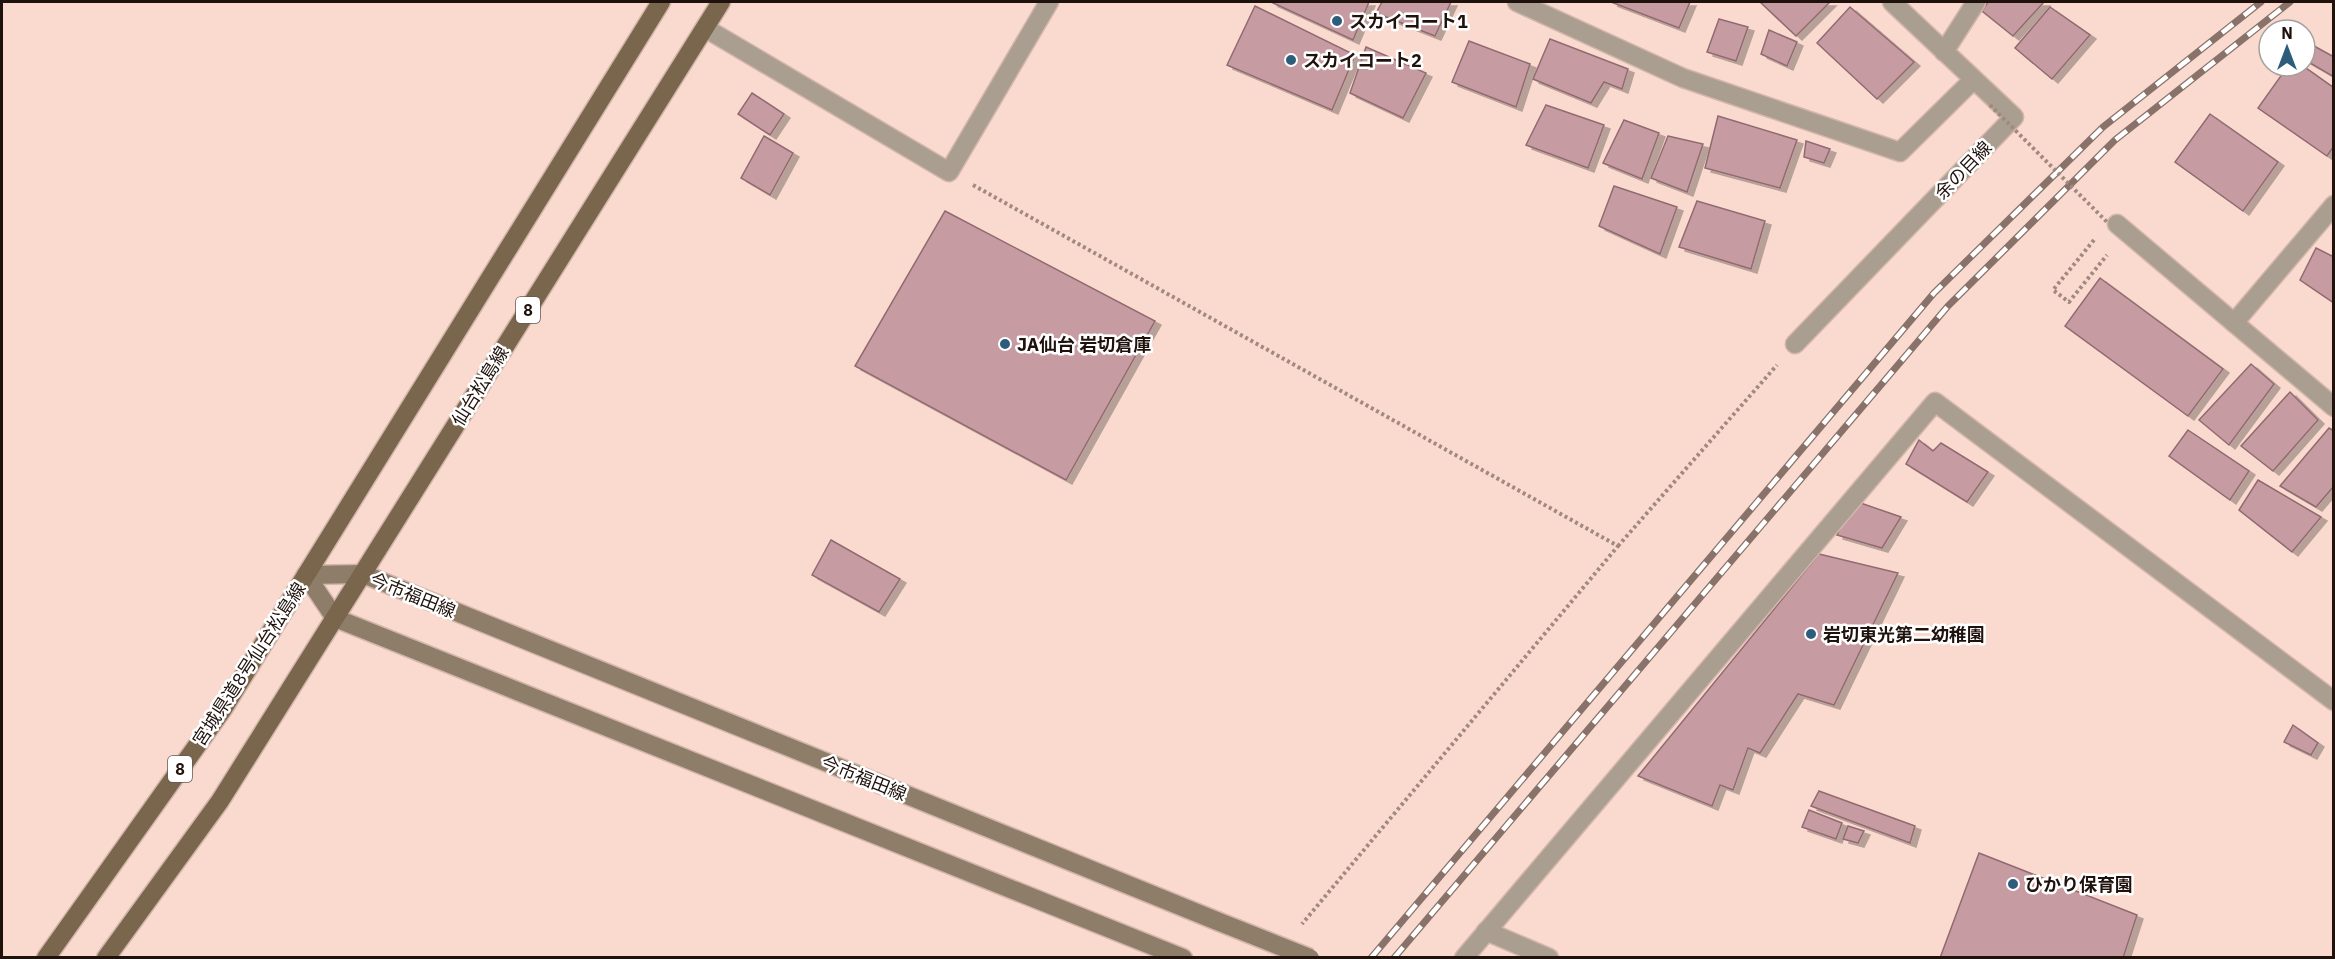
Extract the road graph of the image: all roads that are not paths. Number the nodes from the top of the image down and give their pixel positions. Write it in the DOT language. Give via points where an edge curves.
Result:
graph roads {
  1 [pos="721,2"];
  2 [pos="1049,2"];
  3 [pos="1517,2"];
  4 [pos="1892,2"];
  5 [pos="1976,2"];
  6 [pos="657,3"];
  7 [pos="705,28"];
  8 [pos="1944,52"];
  9 [pos="1973,80"];
  10 [pos="2334,205"];
  11 [pos="2122,227"];
  12 [pos="2235,323"];
  13 [pos="1795,344"];
  14 [pos="2334,407"];
  15 [pos="363,574"];
  16 [pos="306,575"];
  17 [pos="335,618"];
  18 [pos="2334,701"];
  19 [pos="1486,931"];
  20 [pos="46,957"];
  21 [pos="106,957"];
  22 [pos="1182,957"];
  23 [pos="1310,957"];
  24 [pos="1464,957"];
  25 [pos="1549,957"];
  1 -- 7 [label="main road, 仙台松島線 / 8"];
  2 -- 7 [label="street" via="949,172"];
  3 -- 9 [label="street" via="1683,78 1900,152"];
  4 -- 8 [label="street, 余の目線"];
  5 -- 8 [label="street"];
  6 -- 16 [label="main road, 8"];
  7 -- 15 [label="main road, 仙台松島線 / 8"];
  8 -- 9 [label="street, 余の目線"];
  9 -- 13 [label="street, 余の目線" via="2014,117"];
  10 -- 12 [label="street"];
  11 -- 12 [label="street"];
  12 -- 14 [label="street"];
  15 -- 16 [label="main road, 今市福田線"];
  15 -- 17 [label="main road, 仙台松島線 / 8"];
  15 -- 23 [label="main road, 今市福田線, bridge"];
  16 -- 17 [label="main road"];
  16 -- 20 [label="main road, 宮城県道8号仙台松島線 / 8" via="223,709"];
  17 -- 21 [label="main road, 8" via="203,826"];
  17 -- 22 [label="main road"];
  18 -- 19 [label="street" via="1935,402"];
  19 -- 24 [label="street"];
  19 -- 25 [label="street"];
}
